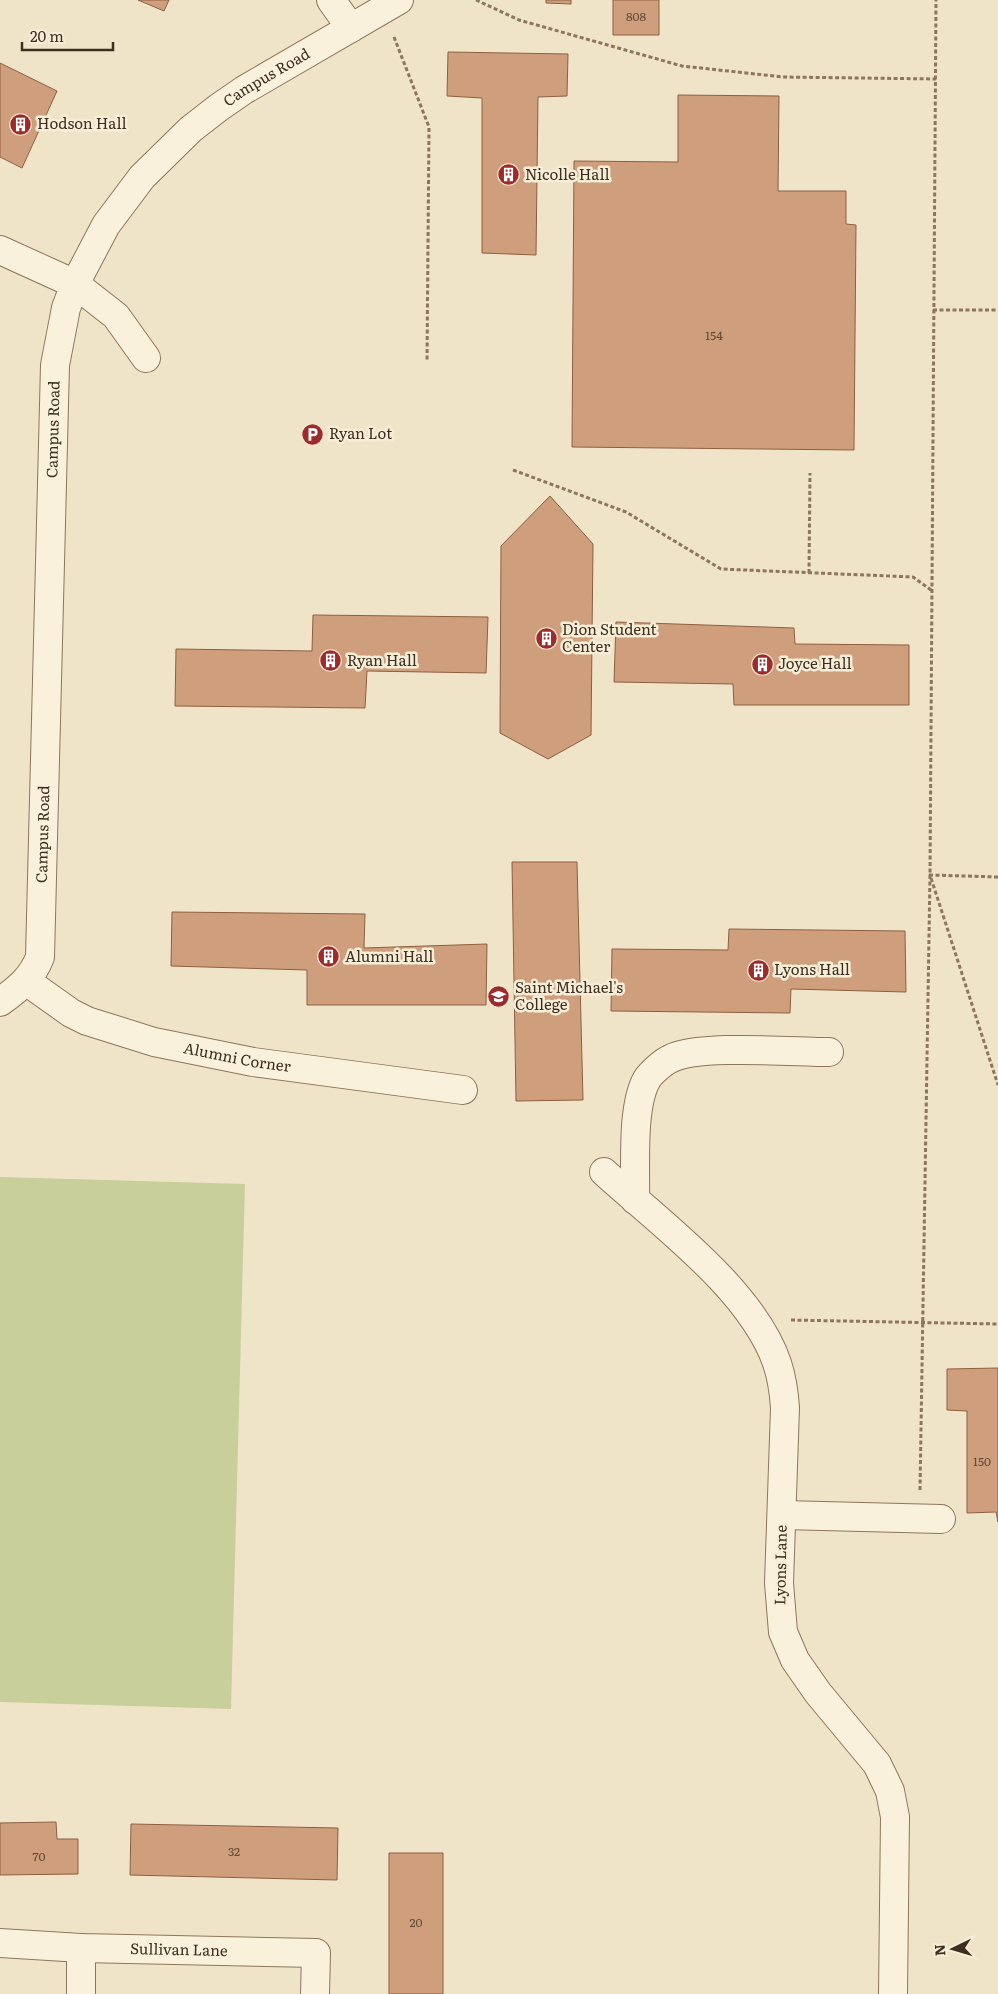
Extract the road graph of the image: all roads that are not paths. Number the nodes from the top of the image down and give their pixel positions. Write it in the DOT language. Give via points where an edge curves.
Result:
graph roads {
  1 [pos="331,0"];
  2 [pos="391,5"];
  3 [pos="351,28"];
  4 [pos="0,250"];
  5 [pos="75,284"];
  6 [pos="146,358"];
  7 [pos="26,981"];
  8 [pos="0,1002"];
  9 [pos="829,1052"];
  10 [pos="463,1090"];
  11 [pos="604,1172"];
  12 [pos="635,1200"];
  13 [pos="782,1515"];
  14 [pos="930,1518"];
  15 [pos="0,1943"];
  16 [pos="81,1948"];
  17 [pos="82,1994"];
  18 [pos="315,1994"];
  19 [pos="893,1994"];
  1 -- 3 [label="street"];
  2 -- 3 [label="street, Campus Road"];
  3 -- 5 [label="street, Campus Road" via="244,90 191,129 142,177 106,226"];
  4 -- 5 [label="street"];
  5 -- 6 [label="street" via="116,316"];
  5 -- 7 [label="street, Campus Road" via="66,308 55,365 42,937 35,971"];
  7 -- 8 [label="street, Campus Road"];
  7 -- 10 [label="street, Alumni Corner" via="87,1021 154,1042 253,1062"];
  9 -- 12 [label="street" via="722,1050 670,1059 647,1078 638,1108"];
  11 -- 12 [label="street, Lyons Lane"];
  12 -- 13 [label="street, Lyons Lane" via="692,1250 733,1292 766,1337 784,1386"];
  13 -- 14 [label="street"];
  13 -- 19 [label="street, Lyons Lane" via="779,1583 783,1632 795,1660 877,1764 890,1791 895,1817"];
  15 -- 16 [label="street, Sullivan Lane"];
  16 -- 17 [label="street"];
  16 -- 18 [label="street, Sullivan Lane" via="316,1953"];
}
